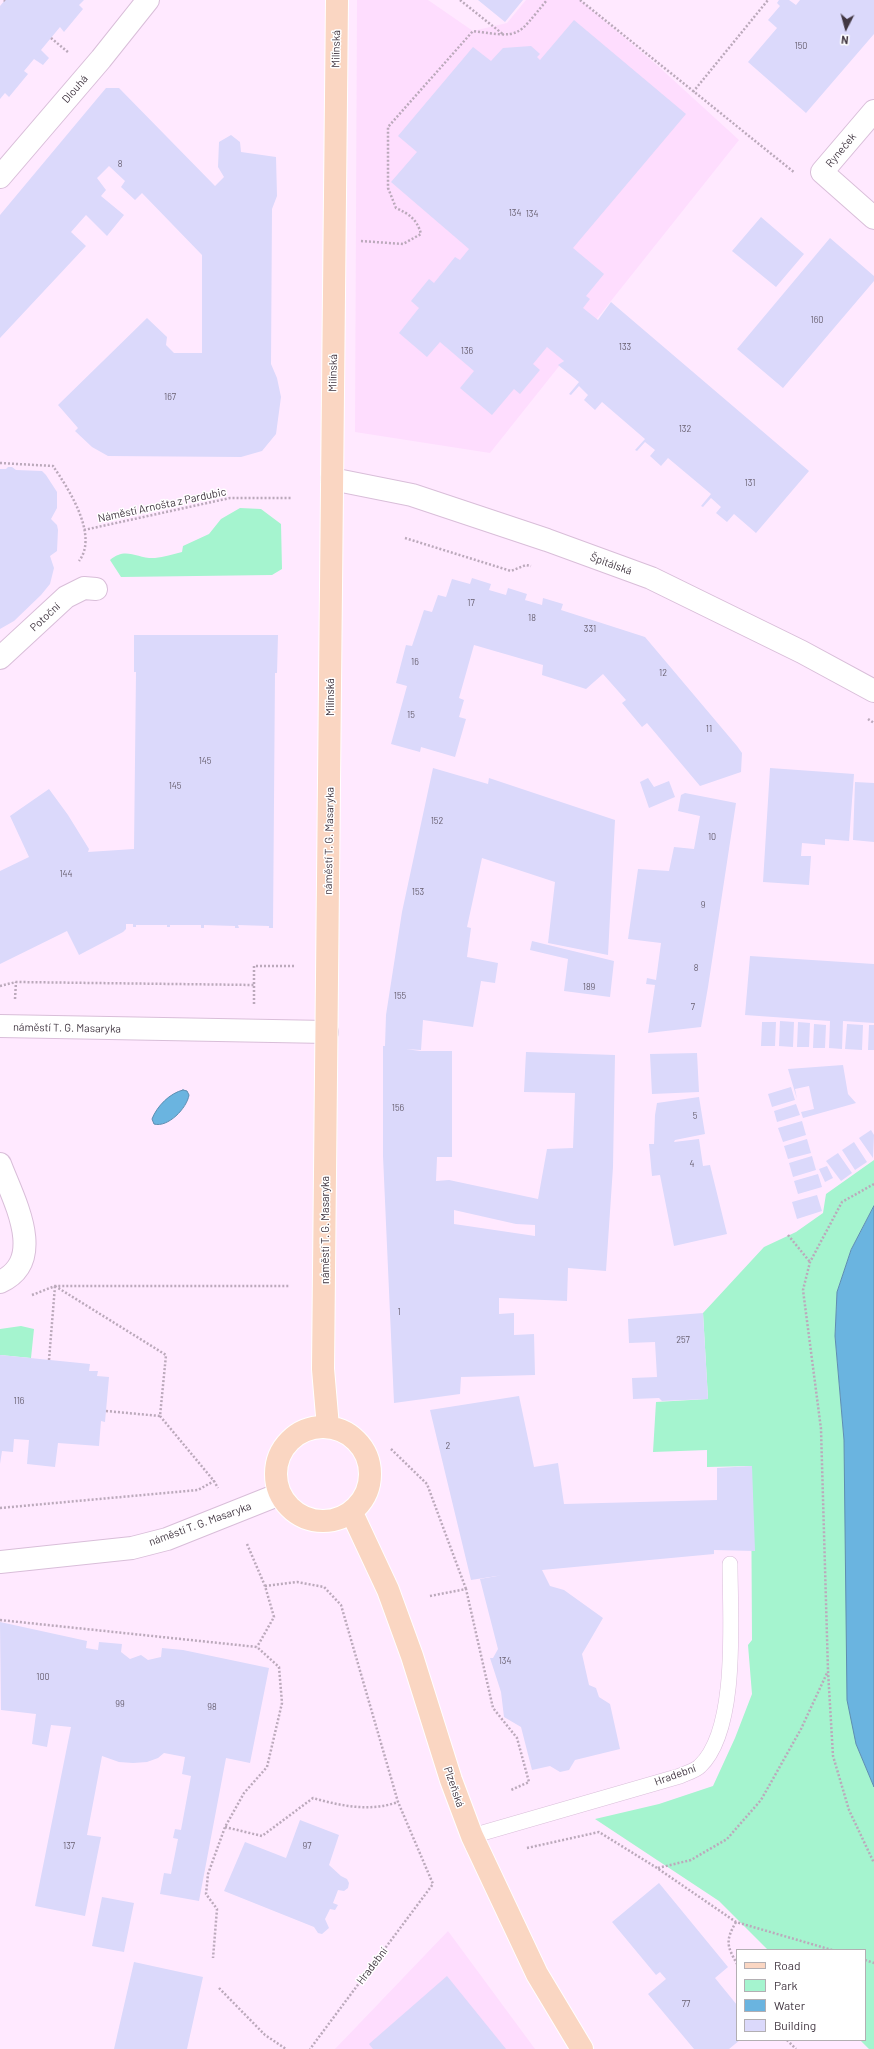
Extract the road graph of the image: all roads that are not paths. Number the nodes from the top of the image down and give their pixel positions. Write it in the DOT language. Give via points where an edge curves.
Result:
graph roads {
  1 [pos="148,0"];
  2 [pos="337,0"];
  3 [pos="874,111"];
  4 [pos="0,177"];
  5 [pos="874,218"];
  6 [pos="332,479"];
  7 [pos="96,589"];
  8 [pos="0,658"];
  9 [pos="874,691"];
  10 [pos="330,745"];
  11 [pos="0,1026"];
  12 [pos="327,1032"];
  13 [pos="0,1164"];
  14 [pos="0,1282"];
  15 [pos="328,1427"];
  16 [pos="280,1494"];
  17 [pos="352,1513"];
  18 [pos="0,1562"];
  19 [pos="730,1564"];
  20 [pos="472,1836"];
  21 [pos="582,2049"];
  1 -- 4 [label="street, Dlouhá"];
  2 -- 6 [label="main road, Milínská"];
  3 -- 5 [label="street, Ryneček" via="822,172"];
  6 -- 9 [label="street, Špitálská" via="412,496 547,540 651,578 802,652"];
  6 -- 10 [label="main road, Milínská"];
  7 -- 8 [label="street, Potoční" via="84,588 66,597"];
  10 -- 12 [label="main road, náměstí T. G. Masaryka"];
  11 -- 12 [label="street, náměstí T. G. Masaryka"];
  12 -- 15 [label="main road, náměstí T. G. Masaryka" via="323,1368"];
  13 -- 14 [label="street" via="24,1230 25,1246 18,1270"];
  15 -- 16 [label="main road" via="311,1428 301,1432 284,1447 277,1461 276,1478"];
  15 -- 17 [label="main road" via="344,1431 357,1441 366,1454 371,1470 370,1486"];
  16 -- 17 [label="main road" via="293,1511 311,1521 325,1522"];
  16 -- 18 [label="street, náměstí T. G. Masaryka" via="167,1538 132,1548"];
  17 -- 20 [label="main road, Plzeňská" via="388,1590"];
  19 -- 20 [label="lane, Hradební" via="729,1687 724,1721 710,1752 699,1767 680,1776"];
  20 -- 21 [label="main road, Plzeňská" via="537,1974"];
}
